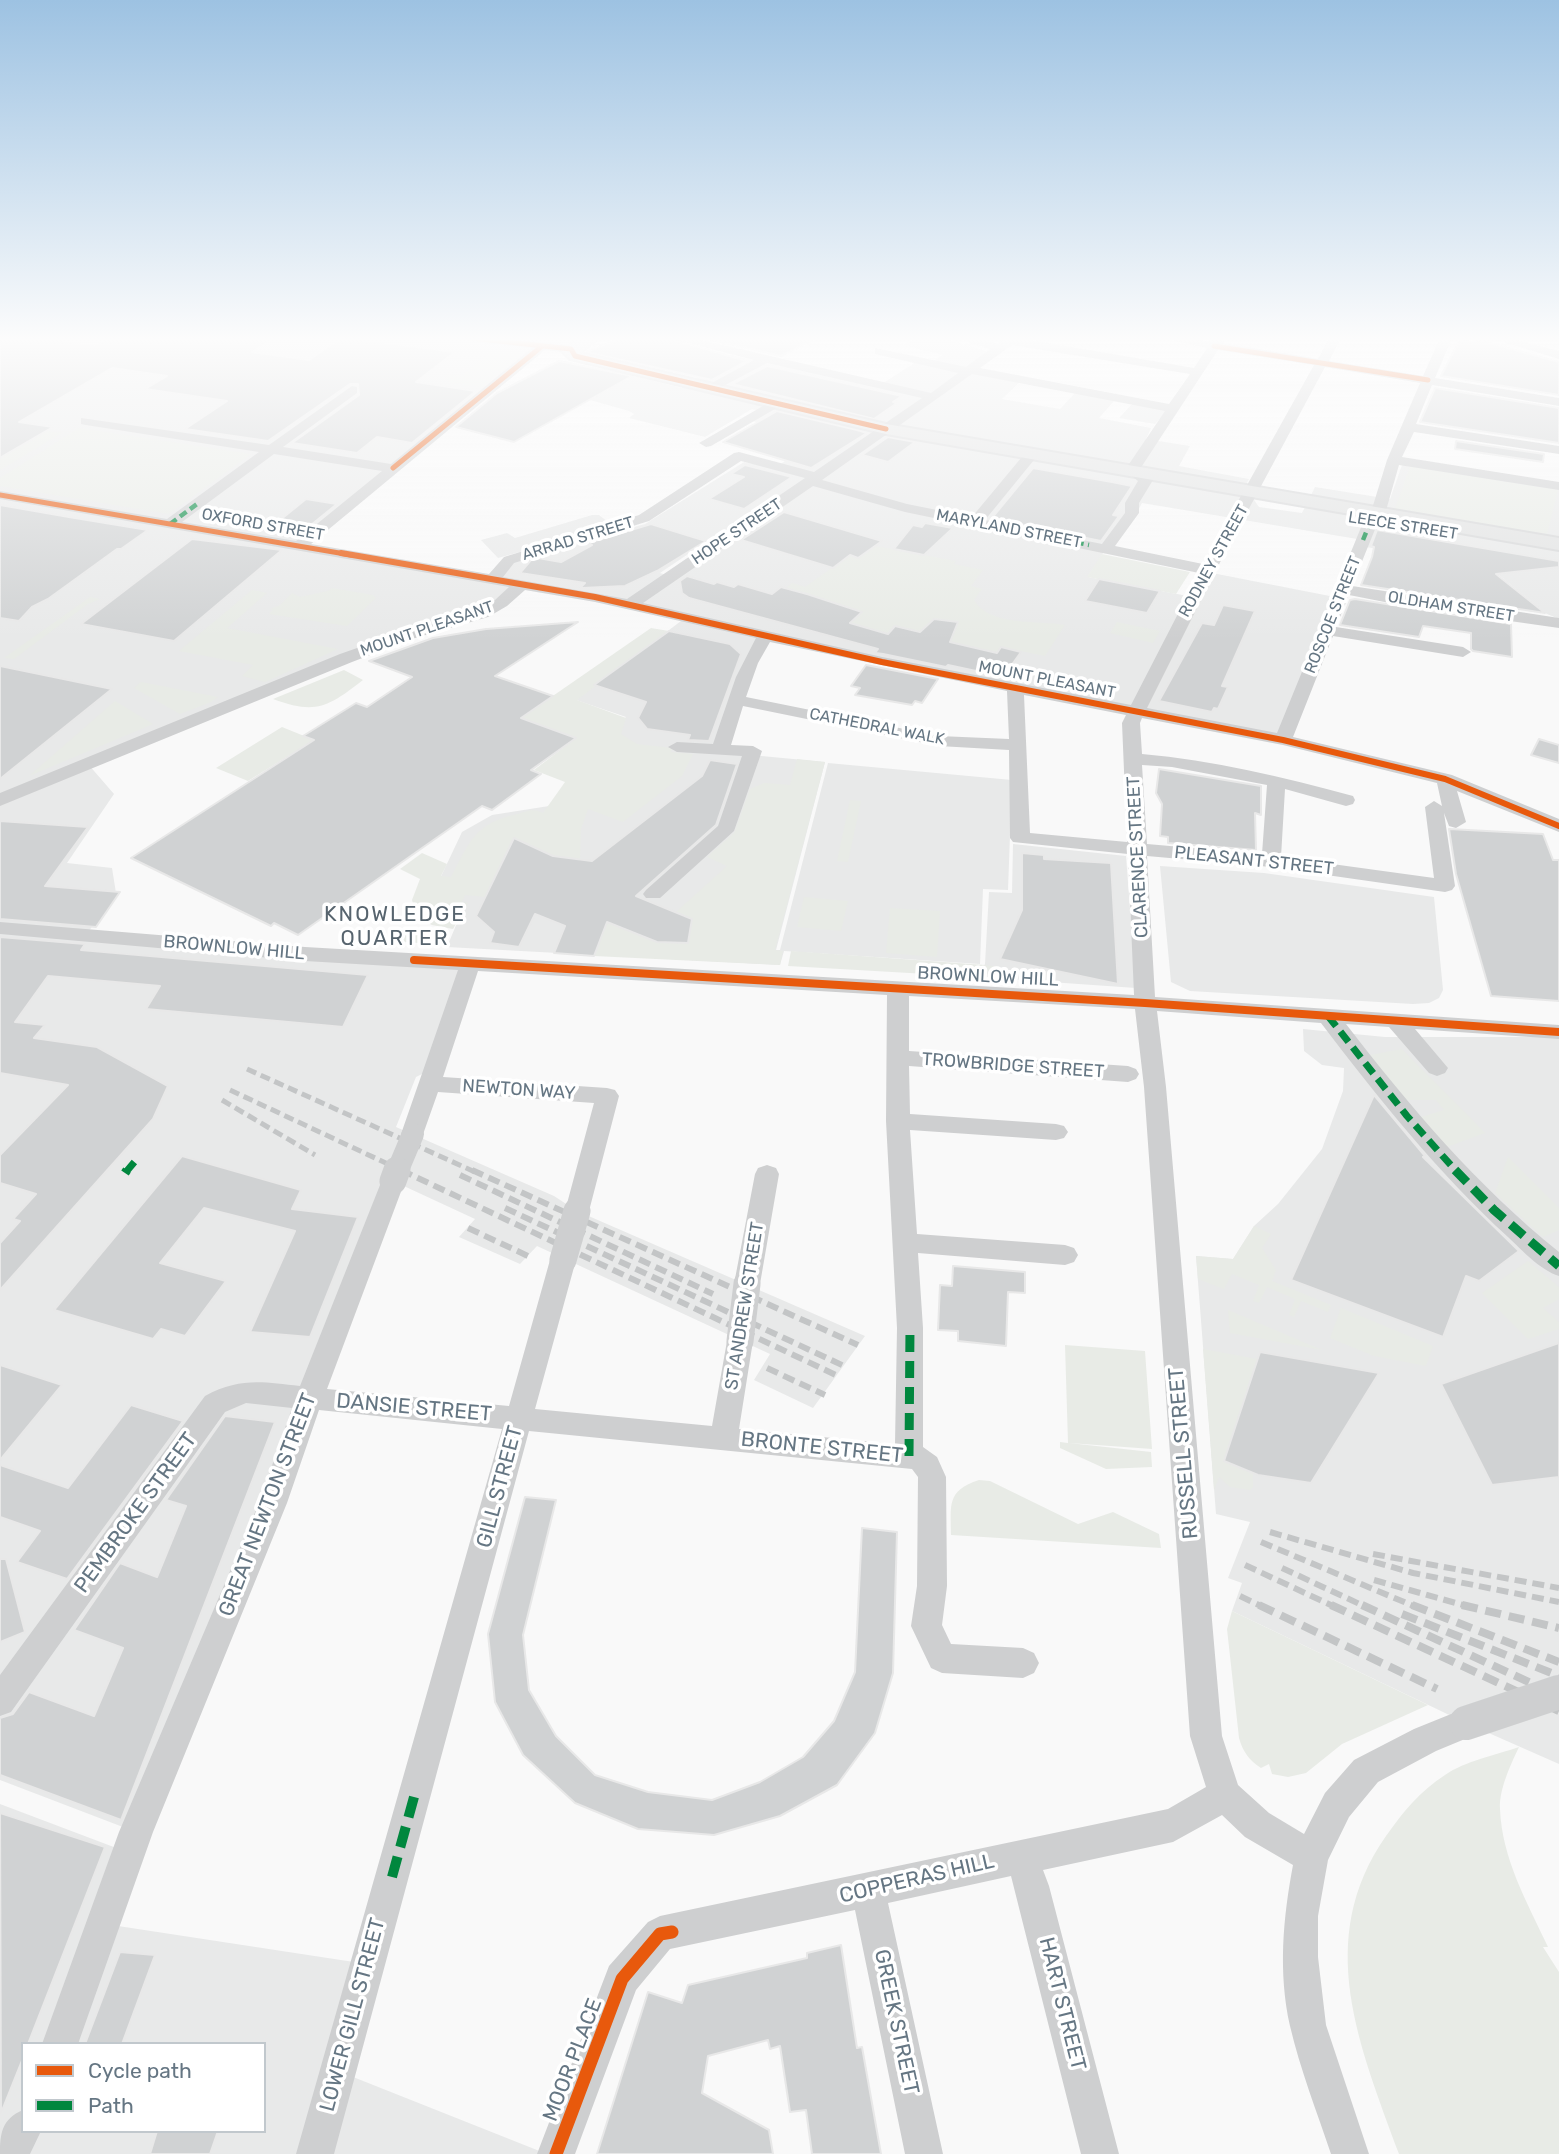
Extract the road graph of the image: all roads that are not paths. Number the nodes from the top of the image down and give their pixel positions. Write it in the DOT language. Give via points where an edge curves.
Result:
graph roads {
  1 [pos="202,439"];
  2 [pos="285,439"];
  3 [pos="429,439"];
  4 [pos="714,439"];
  5 [pos="872,439"];
  6 [pos="939,439"];
  7 [pos="1158,439"];
  8 [pos="1281,439"];
  9 [pos="1405,439"];
  10 [pos="1481,439"];
  11 [pos="706,443"];
  12 [pos="271,449"];
  13 [pos="1559,450"];
  14 [pos="1031,455"];
  15 [pos="1394,460"];
  16 [pos="393,468"];
  17 [pos="1139,475"];
  18 [pos="814,479"];
  19 [pos="1559,486"];
  20 [pos="0,495"];
  21 [pos="1250,496"];
  22 [pos="1374,517"];
  23 [pos="170,524"];
  24 [pos="983,524"];
  25 [pos="1559,544"];
  26 [pos="299,545"];
  27 [pos="1105,550"];
  28 [pos="1559,551"];
  29 [pos="1208,570"];
  30 [pos="493,579"];
  31 [pos="522,584"];
  32 [pos="1344,589"];
  33 [pos="631,604"];
  34 [pos="1559,623"];
  35 [pos="1328,630"];
  36 [pos="765,637"];
  37 [pos="1463,652"];
  38 [pos="1015,688"];
  39 [pos="737,699"];
  40 [pos="1136,712"];
  41 [pos="1283,740"];
  42 [pos="1018,745"];
  43 [pos="677,747"];
  44 [pos="720,750"];
  45 [pos="1133,759"];
  46 [pos="1445,779"];
  47 [pos="1276,781"];
  48 [pos="0,800"];
  49 [pos="1346,800"];
  50 [pos="1434,807"];
  51 [pos="1456,822"];
  52 [pos="1559,826"];
  53 [pos="1138,849"];
  54 [pos="1271,861"];
  55 [pos="653,894"];
  56 [pos="0,929"];
  57 [pos="470,964"];
  58 [pos="898,988"];
  59 [pos="1145,1003"];
  60 [pos="1328,1016"];
  61 [pos="1395,1020"];
  62 [pos="1559,1032"];
  63 [pos="898,1058"];
  64 [pos="1437,1068"];
  65 [pos="1128,1074"];
  66 [pos="430,1084"];
  67 [pos="607,1096"];
  68 [pos="898,1121"];
  69 [pos="1056,1132"];
  70 [pos="767,1174"];
  71 [pos="393,1181"];
  72 [pos="903,1242"];
  73 [pos="1065,1255"];
  74 [pos="1559,1266"];
  75 [pos="309,1399"];
  76 [pos="519,1418"];
  77 [pos="724,1438"];
  78 [pos="909,1456"];
  79 [pos="1023,1663"];
  80 [pos="1559,1692"];
  81 [pos="0,1701"];
  82 [pos="1225,1795"];
  83 [pos="414,1797"];
  84 [pos="1020,1856"];
  85 [pos="1311,1857"];
  86 [pos="391,1877"];
  87 [pos="867,1890"];
  88 [pos="622,1979"];
  89 [pos="61,2042"];
  90 [pos="21,2133"];
  91 [pos="9,2154"];
  92 [pos="315,2154"];
  93 [pos="556,2154"];
  94 [pos="924,2154"];
  95 [pos="1100,2154"];
  96 [pos="1350,2154"];
  1 -- 12 [label="street"];
  2 -- 12 [label="street"];
  3 -- 16 [label="street"];
  4 -- 11 [label="street"];
  5 -- 18 [label="street, HOPE STREET"];
  6 -- 14 [label="main road, LEECE STREET"];
  7 -- 17 [label="street"];
  8 -- 21 [label="street, RODNEY STREET"];
  9 -- 15 [label="street, ROSCOE STREET"];
  10 -- 13 [label="street"];
  12 -- 16 [label="street"];
  12 -- 23 [label="street"];
  14 -- 17 [label="main road, LEECE STREET" via="1047,462"];
  14 -- 24 [label="street"];
  15 -- 19 [label="street"];
  15 -- 22 [label="street, ROSCOE STREET"];
  16 -- 26 [label="street"];
  17 -- 21 [label="main road, LEECE STREET"];
  17 -- 27 [label="street" via="1132,513"];
  18 -- 24 [label="street, MARYLAND STREET" via="905,508"];
  18 -- 30 [label="street, ARRAD STREET" via="739,456 644,518 509,560"];
  18 -- 33 [label="street, HOPE STREET"];
  20 -- 23 [label="street, OXFORD STREET"];
  21 -- 22 [label="main road, LEECE STREET"];
  21 -- 29 [label="street, RODNEY STREET"];
  22 -- 25 [label="main road, LEECE STREET"];
  22 -- 28 [label="main road, LEECE STREET"];
  22 -- 32 [label="street, ROSCOE STREET"];
  23 -- 26 [label="street, OXFORD STREET"];
  24 -- 27 [label="street, MARYLAND STREET"];
  26 -- 30 [label="street, OXFORD STREET"];
  27 -- 29 [label="street, MARYLAND STREET"];
  29 -- 40 [label="street, RODNEY STREET"];
  30 -- 31 [label="street, OXFORD STREET"];
  31 -- 33 [label="street, MOUNT PLEASANT"];
  31 -- 48 [label="street, MOUNT PLEASANT" via="482,614 346,658"];
  32 -- 34 [label="street, OLDHAM STREET"];
  32 -- 35 [label="street, ROSCOE STREET"];
  33 -- 36 [label="street, MOUNT PLEASANT"];
  35 -- 37 [label="street"];
  35 -- 41 [label="street, ROSCOE STREET"];
  36 -- 38 [label="street, MOUNT PLEASANT"];
  36 -- 39 [label="street"];
  38 -- 40 [label="street, MOUNT PLEASANT"];
  38 -- 42 [label="street"];
  39 -- 42 [label="street, CATHEDRAL WALK" via="939,741"];
  39 -- 44 [label="street"];
  40 -- 41 [label="street, MOUNT PLEASANT"];
  40 -- 45 [label="street, CLARENCE STREET" via="1131,723"];
  41 -- 46 [label="street, MOUNT PLEASANT"];
  42 -- 53 [label="street, PLEASANT STREET" via="1020,838"];
  43 -- 44 [label="street"];
  44 -- 55 [label="street" via="753,751 727,827"];
  45 -- 47 [label="street"];
  45 -- 53 [label="street, CLARENCE STREET"];
  46 -- 51 [label="street"];
  46 -- 52 [label="street, MOUNT PLEASANT"];
  47 -- 49 [label="street"];
  47 -- 54 [label="street"];
  50 -- 54 [label="street, PLEASANT STREET" via="1445,886"];
  53 -- 54 [label="street, PLEASANT STREET"];
  53 -- 59 [label="street, CLARENCE STREET"];
  56 -- 57 [label="street, BROWNLOW HILL"];
  57 -- 58 [label="street, BROWNLOW HILL"];
  57 -- 66 [label="street, GREAT NEWTON STREET"];
  58 -- 59 [label="street, BROWNLOW HILL"];
  58 -- 63 [label="street, TROWBRIDGE STREET"];
  59 -- 60 [label="street, BROWNLOW HILL"];
  59 -- 82 [label="street, RUSSELL STREET" via="1206,1736"];
  60 -- 61 [label="street, BROWNLOW HILL"];
  60 -- 74 [label="street" via="1453,1169"];
  61 -- 62 [label="street, BROWNLOW HILL"];
  61 -- 64 [label="street"];
  63 -- 65 [label="street, TROWBRIDGE STREET"];
  63 -- 68 [label="street, TROWBRIDGE STREET"];
  66 -- 67 [label="street, NEWTON WAY"];
  66 -- 71 [label="street, GREAT NEWTON STREET, bridge"];
  67 -- 76 [label="street, GILL STREET, bridge"];
  68 -- 69 [label="street"];
  68 -- 72 [label="street, TROWBRIDGE STREET"];
  70 -- 77 [label="street, ST ANDREW STREET, bridge"];
  71 -- 75 [label="street, GREAT NEWTON STREET"];
  72 -- 73 [label="street"];
  72 -- 78 [label="street, TROWBRIDGE STREET" via="910,1328"];
  75 -- 76 [label="street, DANSIE STREET"];
  75 -- 81 [label="street, PEMBROKE STREET" via="246,1392 215,1404"];
  75 -- 89 [label="street, GREAT NEWTON STREET" via="272,1503 136,1832"];
  76 -- 77 [label="street, BRONTE STREET"];
  76 -- 83 [label="street, GILL STREET"];
  77 -- 78 [label="street, BRONTE STREET"];
  78 -- 79 [label="street, BRONTE STREET" via="919,1458 932,1477 932,1586 926,1626 942,1658"];
  80 -- 85 [label="street, bridge" via="1466,1723 1366,1771 1337,1805"];
  82 -- 84 [label="street, COPPERAS HILL" via="1173,1825"];
  82 -- 85 [label="street, RUSSELL STREET" via="1256,1825"];
  83 -- 86 [label="street, GILL STREET"];
  84 -- 87 [label="street, COPPERAS HILL"];
  84 -- 95 [label="street, HART STREET" via="1032,1886"];
  85 -- 96 [label="street" via="1300,1956 1308,2025"];
  86 -- 92 [label="street, LOWER GILL STREET"];
  87 -- 88 [label="street, COPPERAS HILL" via="660,1934"];
  87 -- 94 [label="street, GREEK STREET"];
  88 -- 93 [label="street, MOOR PLACE"];
  90 -- 91 [label="street"];
}
